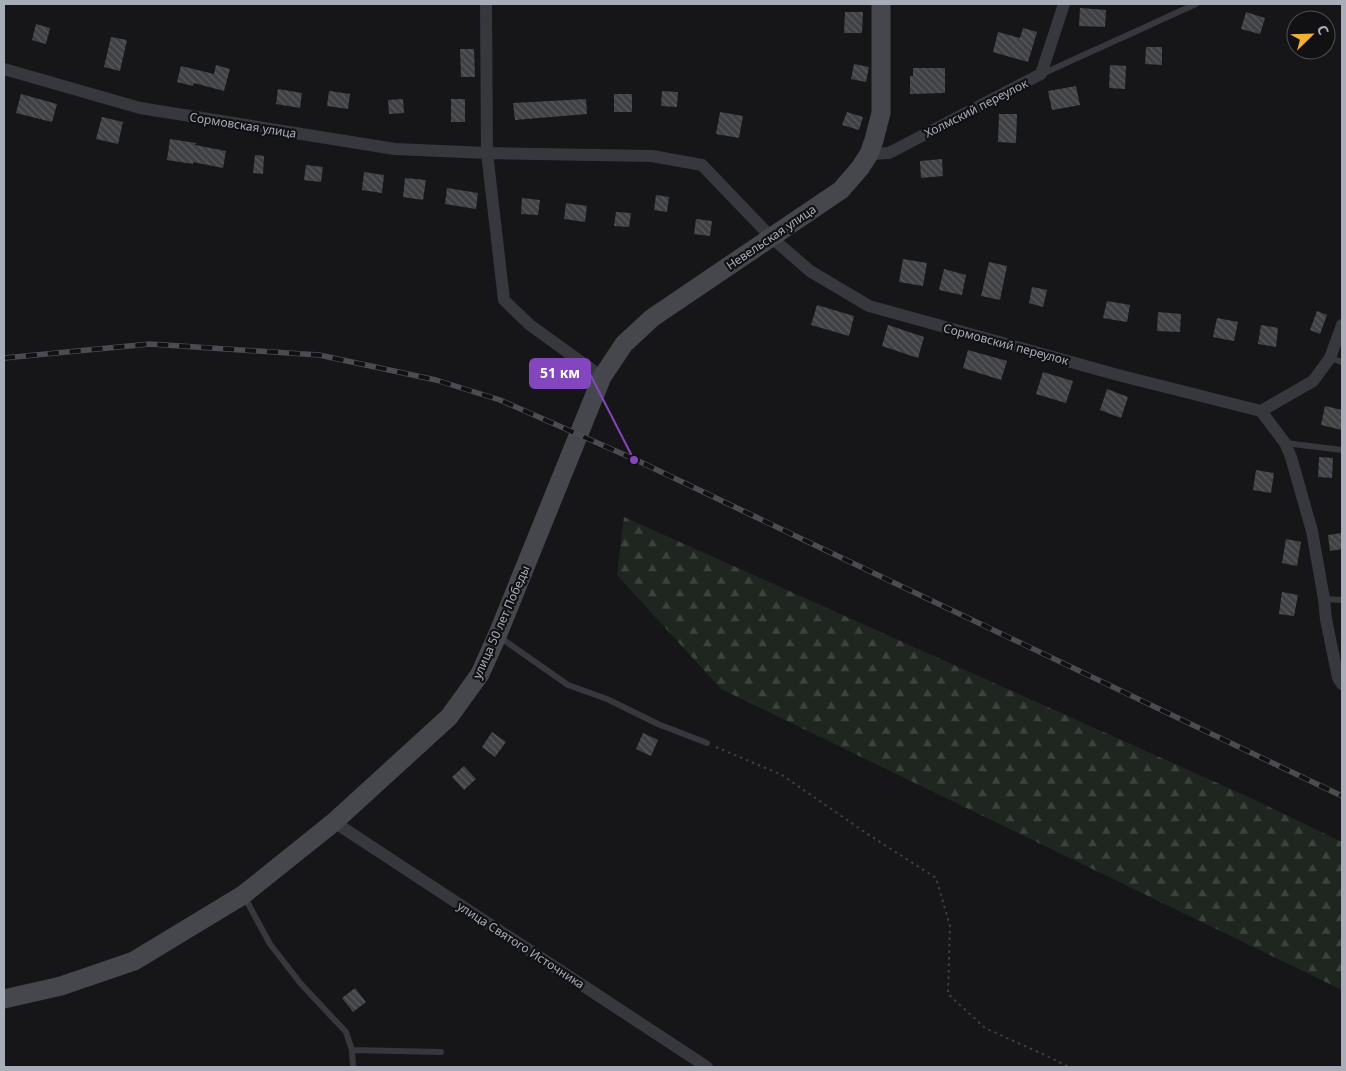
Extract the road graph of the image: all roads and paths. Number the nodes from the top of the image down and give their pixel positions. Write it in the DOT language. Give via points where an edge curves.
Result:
graph roads {
  1 [pos="486,4"];
  2 [pos="881,4"];
  3 [pos="1064,4"];
  4 [pos="1196,4"];
  5 [pos="4,69"];
  6 [pos="1041,74"];
  7 [pos="487,153"];
  8 [pos="869,154"];
  9 [pos="771,237"];
  10 [pos="1342,325"];
  11 [pos="1336,360"];
  12 [pos="602,377"];
  13 [pos="1261,411"];
  14 [pos="579,434"];
  15 [pos="1285,443"];
  16 [pos="1342,450"];
  17 [pos="1324,599"];
  18 [pos="1342,600"];
  19 [pos="497,636"];
  20 [pos="1340,681"];
  21 [pos="707,743"];
  22 [pos="334,822"];
  23 [pos="243,895"];
  24 [pos="4,999"];
  25 [pos="352,1050"];
  26 [pos="441,1052"];
  27 [pos="353,1067"];
  28 [pos="707,1067"];
  29 [pos="1069,1067"];
  1 -- 7 [label="street"];
  2 -- 8 [label="street, Невельская улица" via="881,113"];
  3 -- 6 [label="street, Холмский переулок"];
  4 -- 6 [label="lane"];
  5 -- 7 [label="street, Сормовская улица" via="140,108 395,149"];
  6 -- 8 [label="street, Холмский переулок" via="889,153"];
  7 -- 9 [label="street, Сормовская улица" via="652,156 702,164"];
  7 -- 12 [label="street" via="504,300 530,326"];
  8 -- 9 [label="street, Невельская улица" via="840,190"];
  9 -- 12 [label="street, Невельская улица" via="652,318 624,344"];
  9 -- 13 [label="street, Сормовский переулок" via="810,271 869,306"];
  10 -- 11 [label="street"];
  11 -- 13 [label="street" via="1313,381"];
  12 -- 14 [label="street, Невельская улица"];
  13 -- 15 [label="street"];
  14 -- 19 [label="street, улица 50 лет Победы"];
  15 -- 16 [label="lane"];
  15 -- 17 [label="street" via="1312,531"];
  17 -- 18 [label="lane"];
  17 -- 20 [label="street"];
  19 -- 21 [label="lane" via="568,685"];
  19 -- 22 [label="street, улица 50 лет Победы" via="480,674 449,717"];
  21 -- 29 [label="path" via="782,775 936,878 950,926 948,994 985,1028"];
  22 -- 23 [label="street, улица 50 лет Победы"];
  22 -- 28 [label="street, улица Святого Источника"];
  23 -- 24 [label="street, улица 50 лет Победы" via="134,961 61,986"];
  23 -- 25 [label="lane" via="270,944 301,984 346,1032"];
  25 -- 26 [label="lane"];
  25 -- 27 [label="lane"];
}
